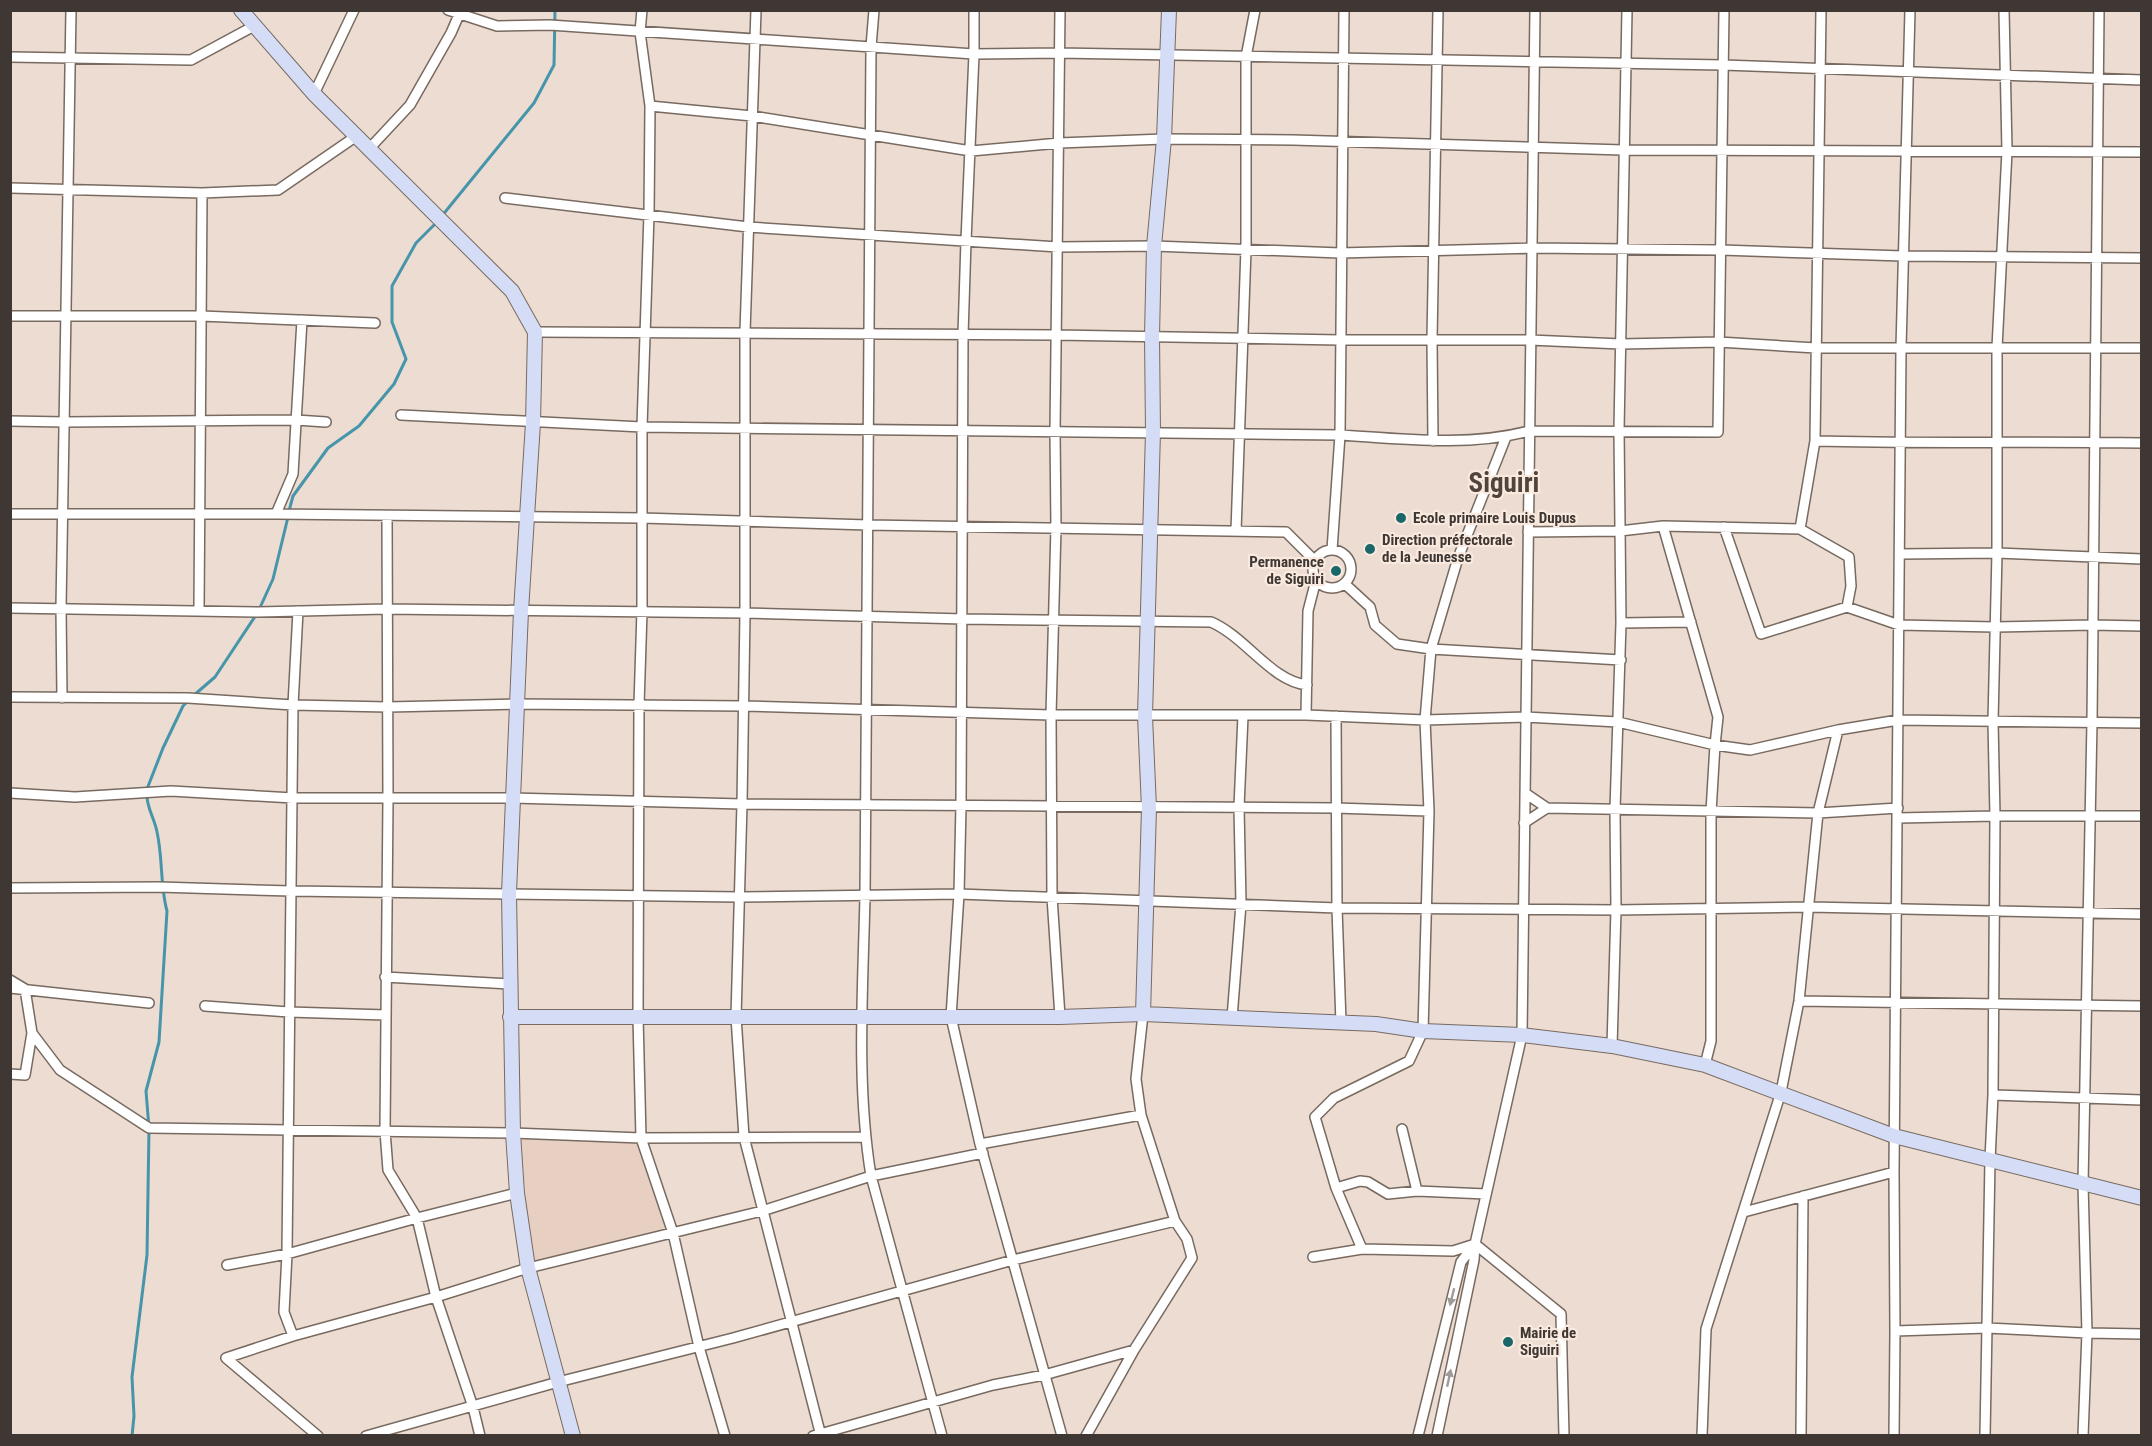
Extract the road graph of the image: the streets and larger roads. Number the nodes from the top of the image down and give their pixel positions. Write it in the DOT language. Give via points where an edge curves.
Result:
graph roads {
  1 [pos="71,10"];
  2 [pos="241,10"];
  3 [pos="354,10"];
  4 [pos="448,10"];
  5 [pos="642,10"];
  6 [pos="756,10"];
  7 [pos="874,10"];
  8 [pos="974,10"];
  9 [pos="1060,10"];
  10 [pos="1169,10"];
  11 [pos="1255,10"];
  12 [pos="1344,10"];
  13 [pos="1438,10"];
  14 [pos="1534,10"];
  15 [pos="1627,10"];
  16 [pos="1724,10"];
  17 [pos="1821,10"];
  18 [pos="1910,10"];
  19 [pos="2004,10"];
  20 [pos="2098,10"];
  21 [pos="460,13"];
  22 [pos="256,25"];
  23 [pos="640,32"];
  24 [pos="755,39"];
  25 [pos="871,47"];
  26 [pos="1059,53"];
  27 [pos="974,54"];
  28 [pos="1167,55"];
  29 [pos="10,57"];
  30 [pos="70,57"];
  31 [pos="1246,57"];
  32 [pos="1344,58"];
  33 [pos="1437,60"];
  34 [pos="1534,62"];
  35 [pos="1627,64"];
  36 [pos="1723,65"];
  37 [pos="1820,69"];
  38 [pos="1908,72"];
  39 [pos="2004,76"];
  40 [pos="2098,80"];
  41 [pos="2142,80"];
  42 [pos="314,94"];
  43 [pos="650,106"];
  44 [pos="752,116"];
  45 [pos="355,136"];
  46 [pos="871,136"];
  47 [pos="1164,139"];
  48 [pos="1247,140"];
  49 [pos="1342,142"];
  50 [pos="1059,143"];
  51 [pos="1435,145"];
  52 [pos="1533,148"];
  53 [pos="1722,149"];
  54 [pos="368,150"];
  55 [pos="1623,150"];
  56 [pos="1907,150"];
  57 [pos="1819,151"];
  58 [pos="2007,151"];
  59 [pos="971,152"];
  60 [pos="2097,152"];
  61 [pos="2142,152"];
  62 [pos="10,188"];
  63 [pos="68,188"];
  64 [pos="202,193"];
  65 [pos="505,198"];
  66 [pos="649,214"];
  67 [pos="748,227"];
  68 [pos="869,235"];
  69 [pos="966,241"];
  70 [pos="1154,246"];
  71 [pos="1058,247"];
  72 [pos="1532,248"];
  73 [pos="1246,249"];
  74 [pos="1434,250"];
  75 [pos="1623,250"];
  76 [pos="1721,250"];
  77 [pos="1340,253"];
  78 [pos="1817,253"];
  79 [pos="1903,256"];
  80 [pos="2001,256"];
  81 [pos="2095,257"];
  82 [pos="2142,258"];
  83 [pos="10,316"];
  84 [pos="66,316"];
  85 [pos="201,316"];
  86 [pos="302,320"];
  87 [pos="375,323"];
  88 [pos="535,332"];
  89 [pos="645,332"];
  90 [pos="745,332"];
  91 [pos="870,335"];
  92 [pos="963,335"];
  93 [pos="1056,335"];
  94 [pos="1152,336"];
  95 [pos="1244,338"];
  96 [pos="1340,340"];
  97 [pos="1432,340"];
  98 [pos="1530,340"];
  99 [pos="1719,342"];
  100 [pos="1621,344"];
  101 [pos="2094,347"];
  102 [pos="1816,348"];
  103 [pos="1901,348"];
  104 [pos="1997,348"];
  105 [pos="2142,348"];
  106 [pos="401,415"];
  107 [pos="296,420"];
  108 [pos="10,421"];
  109 [pos="200,421"];
  110 [pos="65,422"];
  111 [pos="326,423"];
  112 [pos="534,423"];
  113 [pos="642,427"];
  114 [pos="746,429"];
  115 [pos="868,430"];
  116 [pos="1618,430"];
  117 [pos="963,431"];
  118 [pos="1529,431"];
  119 [pos="1055,432"];
  120 [pos="1153,432"];
  121 [pos="1240,434"];
  122 [pos="1340,435"];
  123 [pos="1506,437"];
  124 [pos="1433,441"];
  125 [pos="1815,441"];
  126 [pos="1998,441"];
  127 [pos="2094,442"];
  128 [pos="1900,443"];
  129 [pos="2142,443"];
  130 [pos="10,514"];
  131 [pos="201,514"];
  132 [pos="63,515"];
  133 [pos="284,515"];
  134 [pos="387,516"];
  135 [pos="526,517"];
  136 [pos="642,518"];
  137 [pos="744,520"];
  138 [pos="867,525"];
  139 [pos="964,526"];
  140 [pos="1663,526"];
  141 [pos="1056,527"];
  142 [pos="1724,527"];
  143 [pos="1149,528"];
  144 [pos="1800,529"];
  145 [pos="1236,531"];
  146 [pos="1620,531"];
  147 [pos="1528,532"];
  148 [pos="1332,550"];
  149 [pos="1997,553"];
  150 [pos="1900,554"];
  151 [pos="2093,558"];
  152 [pos="2142,559"];
  153 [pos="1315,561"];
  154 [pos="1316,580"];
  155 [pos="1344,584"];
  156 [pos="1847,607"];
  157 [pos="10,608"];
  158 [pos="61,608"];
  159 [pos="199,609"];
  160 [pos="386,609"];
  161 [pos="298,611"];
  162 [pos="521,611"];
  163 [pos="642,611"];
  164 [pos="745,613"];
  165 [pos="867,615"];
  166 [pos="963,619"];
  167 [pos="1053,619"];
  168 [pos="1148,620"];
  169 [pos="1691,622"];
  170 [pos="1621,623"];
  171 [pos="1899,625"];
  172 [pos="2092,625"];
  173 [pos="2142,626"];
  174 [pos="1995,627"];
  175 [pos="1431,650"];
  176 [pos="1526,655"];
  177 [pos="1621,660"];
  178 [pos="1307,685"];
  179 [pos="10,697"];
  180 [pos="62,698"];
  181 [pos="516,704"];
  182 [pos="293,705"];
  183 [pos="639,705"];
  184 [pos="743,706"];
  185 [pos="388,707"];
  186 [pos="866,709"];
  187 [pos="961,712"];
  188 [pos="1051,715"];
  189 [pos="1306,715"];
  190 [pos="1145,716"];
  191 [pos="1243,716"];
  192 [pos="1336,716"];
  193 [pos="1526,717"];
  194 [pos="1425,720"];
  195 [pos="1898,720"];
  196 [pos="1993,721"];
  197 [pos="1618,722"];
  198 [pos="2092,722"];
  199 [pos="2142,723"];
  200 [pos="1838,730"];
  201 [pos="1714,745"];
  202 [pos="10,793"];
  203 [pos="1525,793"];
  204 [pos="293,798"];
  205 [pos="512,798"];
  206 [pos="388,799"];
  207 [pos="639,800"];
  208 [pos="742,804"];
  209 [pos="866,805"];
  210 [pos="961,806"];
  211 [pos="1051,806"];
  212 [pos="1239,807"];
  213 [pos="1149,808"];
  214 [pos="1335,808"];
  215 [pos="1547,808"];
  216 [pos="1615,810"];
  217 [pos="1430,811"];
  218 [pos="1711,812"];
  219 [pos="1818,813"];
  220 [pos="1898,813"];
  221 [pos="1995,816"];
  222 [pos="2090,816"];
  223 [pos="2142,816"];
  224 [pos="1524,823"];
  225 [pos="10,888"];
  226 [pos="291,891"];
  227 [pos="386,892"];
  228 [pos="509,893"];
  229 [pos="959,894"];
  230 [pos="638,895"];
  231 [pos="866,896"];
  232 [pos="740,897"];
  233 [pos="1052,897"];
  234 [pos="1147,900"];
  235 [pos="1241,904"];
  236 [pos="1809,907"];
  237 [pos="1337,908"];
  238 [pos="1898,908"];
  239 [pos="1425,909"];
  240 [pos="1523,909"];
  241 [pos="1711,909"];
  242 [pos="1616,910"];
  243 [pos="1995,912"];
  244 [pos="2088,914"];
  245 [pos="2142,914"];
  246 [pos="386,977"];
  247 [pos="10,980"];
  248 [pos="510,984"];
  249 [pos="10,988"];
  250 [pos="25,989"];
  251 [pos="1799,1001"];
  252 [pos="1896,1002"];
  253 [pos="149,1003"];
  254 [pos="1993,1004"];
  255 [pos="205,1006"];
  256 [pos="2086,1006"];
  257 [pos="2142,1006"];
  258 [pos="289,1012"];
  259 [pos="1143,1014"];
  260 [pos="386,1016"];
  261 [pos="510,1017"];
  262 [pos="638,1017"];
  263 [pos="736,1017"];
  264 [pos="862,1017"];
  265 [pos="951,1017"];
  266 [pos="1060,1017"];
  267 [pos="1232,1018"];
  268 [pos="1341,1023"];
  269 [pos="1423,1031"];
  270 [pos="32,1033"];
  271 [pos="1522,1035"];
  272 [pos="1612,1046"];
  273 [pos="1705,1065"];
  274 [pos="10,1074"];
  275 [pos="1780,1092"];
  276 [pos="1993,1095"];
  277 [pos="2085,1098"];
  278 [pos="2142,1100"];
  279 [pos="1141,1115"];
  280 [pos="1402,1129"];
  281 [pos="288,1130"];
  282 [pos="385,1131"];
  283 [pos="513,1133"];
  284 [pos="1894,1136"];
  285 [pos="744,1137"];
  286 [pos="864,1137"];
  287 [pos="641,1138"];
  288 [pos="981,1148"];
  289 [pos="1990,1160"];
  290 [pos="1894,1172"];
  291 [pos="871,1176"];
  292 [pos="2083,1184"];
  293 [pos="1336,1188"];
  294 [pos="1417,1191"];
  295 [pos="517,1193"];
  296 [pos="1486,1194"];
  297 [pos="1803,1196"];
  298 [pos="2142,1198"];
  299 [pos="762,1211"];
  300 [pos="1744,1212"];
  301 [pos="417,1218"];
  302 [pos="1175,1221"];
  303 [pos="673,1233"];
  304 [pos="1475,1244"];
  305 [pos="1362,1249"];
  306 [pos="287,1254"];
  307 [pos="1313,1257"];
  308 [pos="1013,1260"];
  309 [pos="227,1265"];
  310 [pos="528,1268"];
  311 [pos="903,1290"];
  312 [pos="436,1297"];
  313 [pos="790,1321"];
  314 [pos="1987,1328"];
  315 [pos="1896,1331"];
  316 [pos="2087,1333"];
  317 [pos="2142,1334"];
  318 [pos="293,1336"];
  319 [pos="699,1347"];
  320 [pos="1134,1350"];
  321 [pos="1044,1376"];
  322 [pos="558,1382"];
  323 [pos="933,1402"];
  324 [pos="473,1407"];
  325 [pos="818,1435"];
  326 [pos="318,1436"];
  327 [pos="366,1436"];
  328 [pos="480,1436"];
  329 [pos="573,1436"];
  330 [pos="725,1436"];
  331 [pos="942,1436"];
  332 [pos="1062,1436"];
  333 [pos="1086,1436"];
  334 [pos="1418,1436"];
  335 [pos="1437,1436"];
  336 [pos="1564,1436"];
  337 [pos="1702,1436"];
  338 [pos="1801,1436"];
  339 [pos="1894,1436"];
  340 [pos="1985,1436"];
  341 [pos="2083,1436"];
  1 -- 30 [label="street"];
  2 -- 22 [label="street"];
  3 -- 42 [label="street"];
  4 -- 21 [label="street"];
  5 -- 23 [label="street"];
  6 -- 24 [label="street"];
  7 -- 25 [label="street"];
  8 -- 27 [label="street"];
  9 -- 26 [label="street"];
  10 -- 28 [label="street"];
  11 -- 31 [label="street"];
  12 -- 32 [label="street"];
  13 -- 33 [label="street"];
  14 -- 34 [label="street"];
  15 -- 35 [label="street"];
  16 -- 36 [label="street"];
  17 -- 37 [label="street"];
  18 -- 38 [label="street"];
  19 -- 39 [label="street"];
  20 -- 40 [label="street"];
  21 -- 23 [label="street" via="496,26"];
  21 -- 54 [label="street" via="410,105"];
  22 -- 30 [label="street" via="191,60"];
  22 -- 42 [label="street"];
  23 -- 24 [label="street"];
  23 -- 43 [label="street"];
  24 -- 25 [label="street"];
  24 -- 44 [label="street"];
  25 -- 27 [label="street"];
  25 -- 46 [label="street"];
  26 -- 27 [label="street"];
  26 -- 28 [label="street"];
  26 -- 50 [label="street"];
  27 -- 59 [label="street"];
  28 -- 31 [label="street"];
  28 -- 47 [label="street"];
  29 -- 30 [label="street"];
  30 -- 63 [label="street"];
  31 -- 32 [label="street"];
  31 -- 48 [label="street"];
  32 -- 33 [label="street"];
  32 -- 49 [label="street"];
  33 -- 34 [label="street"];
  33 -- 51 [label="street"];
  34 -- 35 [label="street"];
  34 -- 52 [label="street"];
  35 -- 36 [label="street"];
  35 -- 55 [label="street"];
  36 -- 37 [label="street"];
  36 -- 53 [label="street"];
  37 -- 38 [label="street"];
  37 -- 57 [label="street"];
  38 -- 39 [label="street"];
  38 -- 56 [label="street"];
  39 -- 40 [label="street"];
  39 -- 58 [label="street"];
  40 -- 41 [label="street"];
  40 -- 60 [label="street"];
  42 -- 45 [label="street"];
  43 -- 44 [label="street"];
  43 -- 66 [label="street"];
  44 -- 46 [label="street"];
  44 -- 67 [label="street"];
  45 -- 54 [label="street"];
  45 -- 64 [label="street" via="278,190"];
  46 -- 59 [label="street"];
  46 -- 68 [label="street"];
  47 -- 48 [label="street"];
  47 -- 50 [label="street"];
  47 -- 70 [label="street"];
  48 -- 49 [label="street"];
  48 -- 73 [label="street"];
  49 -- 51 [label="street"];
  49 -- 77 [label="street"];
  50 -- 59 [label="street"];
  50 -- 71 [label="street"];
  51 -- 52 [label="street"];
  51 -- 74 [label="street"];
  52 -- 55 [label="street"];
  52 -- 72 [label="street"];
  53 -- 55 [label="street"];
  53 -- 57 [label="street"];
  53 -- 76 [label="street"];
  54 -- 88 [label="street" via="512,291"];
  55 -- 75 [label="street"];
  56 -- 57 [label="street"];
  56 -- 58 [label="street"];
  56 -- 79 [label="street"];
  57 -- 78 [label="street"];
  58 -- 60 [label="street"];
  58 -- 80 [label="street"];
  59 -- 69 [label="street"];
  60 -- 61 [label="street"];
  60 -- 81 [label="street"];
  62 -- 63 [label="street"];
  63 -- 64 [label="street"];
  63 -- 84 [label="street"];
  64 -- 85 [label="street"];
  65 -- 66 [label="street"];
  66 -- 67 [label="street"];
  66 -- 89 [label="street"];
  67 -- 68 [label="street"];
  67 -- 90 [label="street"];
  68 -- 69 [label="street"];
  68 -- 91 [label="street"];
  69 -- 71 [label="street"];
  69 -- 92 [label="street"];
  70 -- 71 [label="street"];
  70 -- 73 [label="street"];
  70 -- 94 [label="street"];
  71 -- 93 [label="street"];
  72 -- 74 [label="street"];
  72 -- 75 [label="street"];
  72 -- 98 [label="street"];
  73 -- 77 [label="street"];
  73 -- 95 [label="street"];
  74 -- 77 [label="street"];
  74 -- 97 [label="street"];
  75 -- 76 [label="street"];
  75 -- 100 [label="street"];
  76 -- 78 [label="street"];
  76 -- 99 [label="street"];
  77 -- 96 [label="street"];
  78 -- 79 [label="street"];
  78 -- 102 [label="street"];
  79 -- 80 [label="street"];
  79 -- 103 [label="street"];
  80 -- 81 [label="street"];
  80 -- 104 [label="street"];
  81 -- 82 [label="street"];
  81 -- 101 [label="street"];
  83 -- 84 [label="street"];
  84 -- 85 [label="street"];
  84 -- 110 [label="street"];
  85 -- 86 [label="street"];
  85 -- 109 [label="street"];
  86 -- 87 [label="street"];
  86 -- 107 [label="street"];
  88 -- 89 [label="street"];
  88 -- 112 [label="street"];
  89 -- 90 [label="street"];
  89 -- 113 [label="street"];
  90 -- 91 [label="street"];
  90 -- 114 [label="street"];
  91 -- 92 [label="street"];
  91 -- 115 [label="street"];
  92 -- 93 [label="street"];
  92 -- 117 [label="street"];
  93 -- 94 [label="street"];
  93 -- 119 [label="street"];
  94 -- 95 [label="street"];
  94 -- 120 [label="street"];
  95 -- 96 [label="street"];
  95 -- 121 [label="street"];
  96 -- 97 [label="street"];
  96 -- 122 [label="street"];
  97 -- 98 [label="street"];
  97 -- 124 [label="street"];
  98 -- 100 [label="street"];
  98 -- 118 [label="street"];
  99 -- 100 [label="street"];
  99 -- 102 [label="street"];
  99 -- 116 [label="street" via="1718,432"];
  100 -- 116 [label="street"];
  101 -- 104 [label="street"];
  101 -- 105 [label="street"];
  101 -- 127 [label="street"];
  102 -- 103 [label="street"];
  102 -- 125 [label="street"];
  103 -- 104 [label="street"];
  103 -- 128 [label="street"];
  104 -- 126 [label="street"];
  106 -- 112 [label="street"];
  107 -- 109 [label="street"];
  107 -- 111 [label="street"];
  107 -- 133 [label="street" via="293,474"];
  108 -- 110 [label="street"];
  109 -- 110 [label="street"];
  109 -- 131 [label="street"];
  110 -- 132 [label="street"];
  112 -- 113 [label="street"];
  112 -- 135 [label="street"];
  113 -- 114 [label="street"];
  113 -- 136 [label="street"];
  114 -- 115 [label="street"];
  114 -- 137 [label="street"];
  115 -- 117 [label="street"];
  115 -- 138 [label="street"];
  116 -- 118 [label="street"];
  116 -- 146 [label="street"];
  117 -- 119 [label="street"];
  117 -- 139 [label="street"];
  118 -- 123 [label="street"];
  118 -- 147 [label="street"];
  119 -- 120 [label="street"];
  119 -- 141 [label="street"];
  120 -- 121 [label="street"];
  120 -- 143 [label="street"];
  121 -- 122 [label="street"];
  121 -- 145 [label="street"];
  122 -- 124 [label="street"];
  122 -- 148 [label="street"];
  123 -- 124 [label="street"];
  123 -- 175 [label="street" via="1458,558"];
  125 -- 128 [label="street"];
  125 -- 144 [label="street"];
  126 -- 127 [label="street"];
  126 -- 128 [label="street"];
  126 -- 149 [label="street"];
  127 -- 129 [label="street"];
  127 -- 151 [label="street"];
  128 -- 150 [label="street"];
  130 -- 132 [label="street"];
  131 -- 132 [label="street"];
  131 -- 133 [label="street"];
  131 -- 159 [label="street"];
  132 -- 158 [label="street"];
  133 -- 134 [label="street"];
  134 -- 135 [label="street"];
  134 -- 160 [label="street"];
  135 -- 136 [label="street"];
  135 -- 162 [label="street"];
  136 -- 137 [label="street"];
  136 -- 163 [label="street"];
  137 -- 138 [label="street"];
  137 -- 164 [label="street"];
  138 -- 139 [label="street"];
  138 -- 165 [label="street"];
  139 -- 141 [label="street"];
  139 -- 166 [label="street"];
  140 -- 142 [label="street"];
  140 -- 146 [label="street"];
  140 -- 169 [label="street"];
  141 -- 143 [label="street"];
  141 -- 167 [label="street"];
  142 -- 144 [label="street"];
  142 -- 156 [label="street" via="1761,634"];
  143 -- 145 [label="street"];
  143 -- 168 [label="street"];
  144 -- 156 [label="street" via="1849,557 1851,586"];
  145 -- 153 [label="street" via="1286,532"];
  146 -- 147 [label="street"];
  146 -- 170 [label="street"];
  147 -- 176 [label="street"];
  148 -- 153 [label="street"];
  148 -- 155 [label="street" via="1344,555 1351,566"];
  149 -- 150 [label="street"];
  149 -- 151 [label="street"];
  149 -- 174 [label="street"];
  150 -- 171 [label="street"];
  151 -- 152 [label="street"];
  151 -- 172 [label="street"];
  153 -- 154 [label="street"];
  154 -- 155 [label="street" via="1333,588"];
  154 -- 178 [label="street" via="1308,611"];
  155 -- 175 [label="street" via="1370,608 1375,625 1397,644"];
  156 -- 171 [label="street"];
  157 -- 158 [label="street"];
  158 -- 159 [label="street"];
  158 -- 180 [label="street"];
  159 -- 161 [label="street"];
  160 -- 161 [label="street"];
  160 -- 162 [label="street"];
  160 -- 185 [label="street"];
  161 -- 182 [label="street"];
  162 -- 163 [label="street"];
  162 -- 181 [label="street"];
  163 -- 164 [label="street"];
  163 -- 183 [label="street"];
  164 -- 165 [label="street"];
  164 -- 184 [label="street"];
  165 -- 166 [label="street"];
  165 -- 186 [label="street"];
  166 -- 167 [label="street"];
  166 -- 187 [label="street"];
  167 -- 168 [label="street"];
  167 -- 188 [label="street"];
  168 -- 178 [label="street" via="1211,622 1224,627 1284,678"];
  168 -- 190 [label="street"];
  169 -- 170 [label="street"];
  169 -- 201 [label="street" via="1718,717"];
  170 -- 177 [label="street"];
  171 -- 174 [label="street"];
  171 -- 195 [label="street"];
  172 -- 173 [label="street"];
  172 -- 174 [label="street"];
  172 -- 198 [label="street"];
  174 -- 196 [label="street"];
  175 -- 176 [label="street"];
  175 -- 194 [label="street"];
  176 -- 177 [label="street"];
  176 -- 193 [label="street"];
  177 -- 197 [label="street"];
  178 -- 189 [label="street"];
  179 -- 180 [label="street"];
  180 -- 182 [label="street" via="192,698"];
  181 -- 183 [label="street"];
  181 -- 185 [label="street"];
  181 -- 205 [label="street"];
  182 -- 185 [label="street"];
  182 -- 204 [label="street"];
  183 -- 184 [label="street"];
  183 -- 207 [label="street"];
  184 -- 186 [label="street"];
  184 -- 208 [label="street"];
  185 -- 206 [label="street"];
  186 -- 187 [label="street"];
  186 -- 209 [label="street"];
  187 -- 188 [label="street"];
  187 -- 210 [label="street"];
  188 -- 190 [label="street"];
  188 -- 211 [label="street"];
  189 -- 191 [label="street"];
  189 -- 192 [label="street"];
  190 -- 191 [label="street"];
  190 -- 213 [label="street"];
  191 -- 212 [label="street"];
  192 -- 194 [label="street"];
  192 -- 214 [label="street"];
  193 -- 194 [label="street"];
  193 -- 197 [label="street"];
  193 -- 203 [label="street"];
  194 -- 217 [label="street"];
  195 -- 196 [label="street"];
  195 -- 200 [label="street"];
  195 -- 220 [label="street"];
  196 -- 198 [label="street"];
  196 -- 221 [label="street"];
  197 -- 201 [label="street"];
  197 -- 216 [label="street"];
  198 -- 199 [label="street"];
  198 -- 222 [label="street"];
  200 -- 201 [label="street" via="1750,750"];
  200 -- 219 [label="street"];
  201 -- 218 [label="street"];
  202 -- 204 [label="street" via="75,797 171,791"];
  203 -- 215 [label="street"];
  203 -- 224 [label="street"];
  204 -- 206 [label="street"];
  204 -- 226 [label="street"];
  205 -- 206 [label="street"];
  205 -- 207 [label="street"];
  205 -- 228 [label="street"];
  206 -- 227 [label="street"];
  207 -- 208 [label="street"];
  207 -- 230 [label="street"];
  208 -- 209 [label="street"];
  208 -- 232 [label="street"];
  209 -- 210 [label="street"];
  209 -- 231 [label="street"];
  210 -- 211 [label="street"];
  210 -- 229 [label="street"];
  211 -- 213 [label="street"];
  211 -- 233 [label="street"];
  212 -- 213 [label="street"];
  212 -- 214 [label="street"];
  212 -- 235 [label="street"];
  213 -- 234 [label="street"];
  214 -- 217 [label="street"];
  214 -- 237 [label="street"];
  215 -- 216 [label="street"];
  215 -- 224 [label="street"];
  216 -- 218 [label="street"];
  216 -- 242 [label="street"];
  217 -- 239 [label="street"];
  218 -- 219 [label="street"];
  218 -- 241 [label="street"];
  219 -- 220 [label="street"];
  219 -- 236 [label="street"];
  220 -- 221 [label="street"];
  220 -- 238 [label="street"];
  221 -- 222 [label="street"];
  221 -- 243 [label="street"];
  222 -- 223 [label="street"];
  222 -- 244 [label="street"];
  224 -- 240 [label="street"];
  225 -- 226 [label="street" via="159,886"];
  226 -- 227 [label="street"];
  226 -- 258 [label="street"];
  227 -- 228 [label="street"];
  227 -- 246 [label="street"];
  228 -- 230 [label="street"];
  228 -- 248 [label="street"];
  229 -- 231 [label="street"];
  229 -- 233 [label="street"];
  229 -- 265 [label="street"];
  230 -- 232 [label="street"];
  230 -- 262 [label="street"];
  231 -- 232 [label="street"];
  231 -- 264 [label="street"];
  232 -- 263 [label="street"];
  233 -- 234 [label="street"];
  233 -- 266 [label="street"];
  234 -- 235 [label="street"];
  234 -- 259 [label="street"];
  235 -- 237 [label="street"];
  235 -- 267 [label="street"];
  236 -- 238 [label="street"];
  236 -- 241 [label="street"];
  236 -- 251 [label="street"];
  237 -- 239 [label="street"];
  237 -- 268 [label="street"];
  238 -- 243 [label="street"];
  238 -- 252 [label="street"];
  239 -- 240 [label="street"];
  239 -- 269 [label="street"];
  240 -- 242 [label="street"];
  240 -- 271 [label="street"];
  241 -- 242 [label="street"];
  241 -- 273 [label="street" via="1711,1041"];
  242 -- 272 [label="street"];
  243 -- 244 [label="street"];
  243 -- 254 [label="street"];
  244 -- 245 [label="street"];
  244 -- 256 [label="street"];
  246 -- 248 [label="street"];
  246 -- 260 [label="street"];
  247 -- 250 [label="street"];
  248 -- 261 [label="street"];
  249 -- 250 [label="street"];
  250 -- 253 [label="street"];
  250 -- 270 [label="street"];
  251 -- 252 [label="street"];
  251 -- 275 [label="street"];
  252 -- 254 [label="street"];
  252 -- 284 [label="street"];
  254 -- 256 [label="street"];
  254 -- 276 [label="street"];
  255 -- 258 [label="street"];
  256 -- 257 [label="street"];
  256 -- 277 [label="street"];
  258 -- 260 [label="street"];
  258 -- 281 [label="street"];
  259 -- 266 [label="street"];
  259 -- 267 [label="street"];
  259 -- 279 [label="street" via="1136,1079"];
  260 -- 282 [label="street"];
  261 -- 262 [label="street"];
  261 -- 283 [label="street"];
  262 -- 263 [label="street"];
  262 -- 287 [label="street"];
  263 -- 264 [label="street"];
  263 -- 285 [label="street"];
  264 -- 265 [label="street"];
  264 -- 286 [label="street"];
  265 -- 266 [label="street"];
  265 -- 288 [label="street"];
  267 -- 268 [label="street"];
  268 -- 269 [label="street"];
  269 -- 271 [label="street"];
  269 -- 293 [label="street" via="1409,1061 1334,1098 1315,1117"];
  270 -- 274 [label="street" via="25,1075"];
  270 -- 281 [label="street" via="60,1070 149,1128"];
  271 -- 272 [label="street"];
  271 -- 296 [label="street"];
  272 -- 273 [label="street"];
  273 -- 275 [label="street"];
  275 -- 284 [label="street"];
  275 -- 300 [label="street"];
  276 -- 277 [label="street"];
  276 -- 289 [label="street"];
  277 -- 278 [label="street"];
  277 -- 292 [label="street"];
  279 -- 288 [label="street"];
  279 -- 302 [label="street"];
  280 -- 294 [label="street"];
  281 -- 282 [label="street"];
  281 -- 306 [label="street"];
  282 -- 283 [label="street"];
  282 -- 301 [label="street" via="388,1170"];
  283 -- 287 [label="street"];
  283 -- 295 [label="street"];
  284 -- 289 [label="street"];
  284 -- 290 [label="street"];
  285 -- 286 [label="street"];
  285 -- 287 [label="street"];
  285 -- 299 [label="street"];
  286 -- 291 [label="street"];
  287 -- 303 [label="street"];
  288 -- 291 [label="street"];
  288 -- 308 [label="street"];
  289 -- 292 [label="street"];
  289 -- 314 [label="street"];
  290 -- 297 [label="street"];
  290 -- 315 [label="street"];
  291 -- 299 [label="street"];
  291 -- 311 [label="street"];
  292 -- 298 [label="street"];
  292 -- 316 [label="street"];
  293 -- 294 [label="street" via="1359,1181 1388,1194"];
  293 -- 305 [label="street"];
  294 -- 296 [label="street"];
  295 -- 301 [label="street"];
  295 -- 310 [label="street"];
  296 -- 304 [label="street"];
  297 -- 300 [label="street"];
  297 -- 338 [label="street"];
  299 -- 303 [label="street"];
  299 -- 313 [label="street"];
  300 -- 337 [label="street" via="1706,1329"];
  301 -- 306 [label="street"];
  301 -- 312 [label="street"];
  302 -- 308 [label="street"];
  302 -- 320 [label="street" via="1187,1239 1192,1258"];
  303 -- 310 [label="street"];
  303 -- 319 [label="street"];
  304 -- 305 [label="street" via="1453,1251"];
  304 -- 334 [label="street, one-way" via="1461,1262"];
  335 -- 304 [label="street, one-way"];
  304 -- 336 [label="street" via="1562,1314"];
  305 -- 307 [label="street"];
  306 -- 309 [label="street"];
  306 -- 318 [label="street" via="284,1312"];
  308 -- 311 [label="street"];
  308 -- 321 [label="street"];
  310 -- 312 [label="street"];
  310 -- 322 [label="street"];
  311 -- 313 [label="street"];
  311 -- 323 [label="street"];
  312 -- 318 [label="street"];
  312 -- 324 [label="street"];
  313 -- 319 [label="street"];
  313 -- 325 [label="street"];
  314 -- 315 [label="street"];
  314 -- 316 [label="street"];
  314 -- 340 [label="street"];
  315 -- 339 [label="street"];
  316 -- 317 [label="street"];
  316 -- 341 [label="street"];
  318 -- 326 [label="street" via="226,1358"];
  319 -- 322 [label="street"];
  319 -- 330 [label="street"];
  320 -- 321 [label="street"];
  320 -- 333 [label="street"];
  321 -- 323 [label="street"];
  321 -- 332 [label="street"];
  322 -- 324 [label="street"];
  322 -- 329 [label="street"];
  323 -- 325 [label="street"];
  323 -- 331 [label="street"];
  324 -- 327 [label="street"];
  324 -- 328 [label="street"];
}
